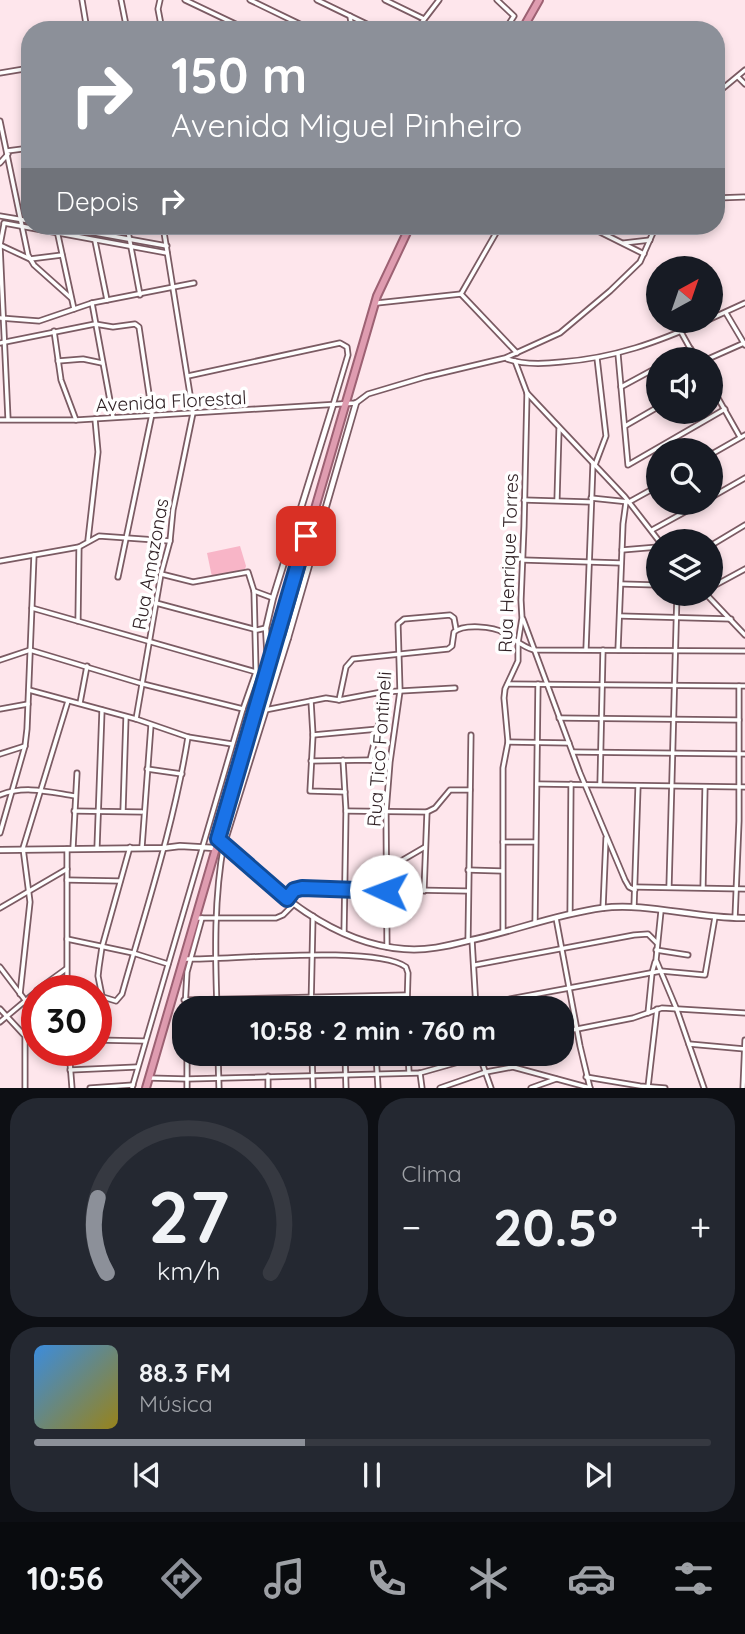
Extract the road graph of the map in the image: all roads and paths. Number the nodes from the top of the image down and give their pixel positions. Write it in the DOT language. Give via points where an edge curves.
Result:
graph roads {
  1 [pos="82,0"];
  2 [pos="121,0"];
  3 [pos="160,0"];
  4 [pos="185,0"];
  5 [pos="250,0"];
  6 [pos="317,0"];
  7 [pos="385,0"];
  8 [pos="439,0"];
  9 [pos="497,0"];
  10 [pos="539,0"];
  11 [pos="192,2"];
  12 [pos="393,2"];
  13 [pos="350,16"];
  14 [pos="424,19"];
  15 [pos="86,21"];
  16 [pos="125,21"];
  17 [pos="160,21"];
  18 [pos="230,21"];
  19 [pos="293,21"];
  20 [pos="351,21"];
  21 [pos="360,21"];
  22 [pos="511,21"];
  23 [pos="527,21"];
  24 [pos="21,70"];
  25 [pos="745,70"];
  26 [pos="0,73"];
  27 [pos="738,77"];
  28 [pos="745,85"];
  29 [pos="725,87"];
  30 [pos="0,121"];
  31 [pos="21,150"];
  32 [pos="8,153"];
  33 [pos="0,163"];
  34 [pos="744,197"];
  35 [pos="725,198"];
  36 [pos="2,218"];
  37 [pos="21,223"];
  38 [pos="24,235"];
  39 [pos="58,235"];
  40 [pos="71,235"];
  41 [pos="93,235"];
  42 [pos="105,235"];
  43 [pos="129,235"];
  44 [pos="165,235"];
  45 [pos="405,235"];
  46 [pos="495,235"];
  47 [pos="604,235"];
  48 [pos="652,235"];
  49 [pos="130,239"];
  50 [pos="94,240"];
  51 [pos="650,240"];
  52 [pos="622,244"];
  53 [pos="0,245"];
  54 [pos="167,246"];
  55 [pos="131,247"];
  56 [pos="168,253"];
  57 [pos="644,254"];
  58 [pos="62,255"];
  59 [pos="30,260"];
  60 [pos="194,283"];
  61 [pos="173,288"];
  62 [pos="461,294"];
  63 [pos="140,295"];
  64 [pos="71,298"];
  65 [pos="107,300"];
  66 [pos="92,303"];
  67 [pos="375,303"];
  68 [pos="745,303"];
  69 [pos="74,309"];
  70 [pos="726,313"];
  71 [pos="723,314"];
  72 [pos="3,318"];
  73 [pos="95,324"];
  74 [pos="54,331"];
  75 [pos="678,333"];
  76 [pos="2,343"];
  77 [pos="744,344"];
  78 [pos="517,353"];
  79 [pos="723,353"];
  80 [pos="618,354"];
  81 [pos="505,358"];
  82 [pos="597,358"];
  83 [pos="58,361"];
  84 [pos="515,362"];
  85 [pos="102,363"];
  86 [pos="646,373"];
  87 [pos="188,376"];
  88 [pos="621,387"];
  89 [pos="527,393"];
  90 [pos="356,403"];
  91 [pos="344,404"];
  92 [pos="333,405"];
  93 [pos="724,410"];
  94 [pos="152,414"];
  95 [pos="193,414"];
  96 [pos="646,414"];
  97 [pos="113,417"];
  98 [pos="95,419"];
  99 [pos="0,420"];
  100 [pos="8,420"];
  101 [pos="76,420"];
  102 [pos="625,426"];
  103 [pos="559,429"];
  104 [pos="743,436"];
  105 [pos="723,448"];
  106 [pos="594,464"];
  107 [pos="745,478"];
  108 [pos="723,491"];
  109 [pos="646,492"];
  110 [pos="557,499"];
  111 [pos="524,500"];
  112 [pos="590,500"];
  113 [pos="628,502"];
  114 [pos="680,515"];
  115 [pos="745,525"];
  116 [pos="651,529"];
  117 [pos="654,529"];
  118 [pos="126,537"];
  119 [pos="723,538"];
  120 [pos="88,540"];
  121 [pos="170,541"];
  122 [pos="79,547"];
  123 [pos="646,548"];
  124 [pos="622,551"];
  125 [pos="34,555"];
  126 [pos="523,560"];
  127 [pos="0,561"];
  128 [pos="589,562"];
  129 [pos="621,563"];
  130 [pos="745,569"];
  131 [pos="161,575"];
  132 [pos="118,577"];
  133 [pos="723,581"];
  134 [pos="621,584"];
  135 [pos="646,585"];
  136 [pos="254,591"];
  137 [pos="273,598"];
  138 [pos="156,603"];
  139 [pos="676,606"];
  140 [pos="718,606"];
  141 [pos="32,608"];
  142 [pos="620,616"];
  143 [pos="676,617"];
  144 [pos="522,618"];
  145 [pos="731,620"];
  146 [pos="78,621"];
  147 [pos="266,628"];
  148 [pos="456,629"];
  149 [pos="257,630"];
  150 [pos="745,635"];
  151 [pos="288,638"];
  152 [pos="150,643"];
  153 [pos="518,643"];
  154 [pos="586,649"];
  155 [pos="30,650"];
  156 [pos="534,650"];
  157 [pos="603,650"];
  158 [pos="618,650"];
  159 [pos="745,651"];
  160 [pos="675,652"];
  161 [pos="0,653"];
  162 [pos="400,655"];
  163 [pos="1,659"];
  164 [pos="87,666"];
  165 [pos="268,667"];
  166 [pos="256,672"];
  167 [pos="545,683"];
  168 [pos="143,684"];
  169 [pos="508,684"];
  170 [pos="538,684"];
  171 [pos="603,684"];
  172 [pos="675,684"];
  173 [pos="742,686"];
  174 [pos="455,688"];
  175 [pos="29,690"];
  176 [pos="400,691"];
  177 [pos="382,692"];
  178 [pos="68,701"];
  179 [pos="311,701"];
  180 [pos="339,701"];
  181 [pos="80,703"];
  182 [pos="28,704"];
  183 [pos="0,709"];
  184 [pos="243,709"];
  185 [pos="102,710"];
  186 [pos="265,710"];
  187 [pos="127,717"];
  188 [pos="559,718"];
  189 [pos="602,718"];
  190 [pos="136,719"];
  191 [pos="674,719"];
  192 [pos="739,720"];
  193 [pos="151,725"];
  194 [pos="378,729"];
  195 [pos="313,735"];
  196 [pos="471,735"];
  197 [pos="188,737"];
  198 [pos="538,741"];
  199 [pos="508,742"];
  200 [pos="569,743"];
  201 [pos="233,744"];
  202 [pos="24,746"];
  203 [pos="573,752"];
  204 [pos="601,752"];
  205 [pos="673,753"];
  206 [pos="0,754"];
  207 [pos="739,754"];
  208 [pos="745,754"];
  209 [pos="343,760"];
  210 [pos="370,760"];
  211 [pos="311,761"];
  212 [pos="390,762"];
  213 [pos="147,769"];
  214 [pos="76,773"];
  215 [pos="182,774"];
  216 [pos="584,783"];
  217 [pos="538,784"];
  218 [pos="571,784"];
  219 [pos="600,784"];
  220 [pos="638,787"];
  221 [pos="672,787"];
  222 [pos="742,787"];
  223 [pos="705,788"];
  224 [pos="12,790"];
  225 [pos="41,790"];
  226 [pos="470,790"];
  227 [pos="345,792"];
  228 [pos="0,795"];
  229 [pos="75,796"];
  230 [pos="74,811"];
  231 [pos="99,811"];
  232 [pos="123,811"];
  233 [pos="346,811"];
  234 [pos="386,812"];
  235 [pos="426,812"];
  236 [pos="142,813"];
  237 [pos="739,821"];
  238 [pos="745,821"];
  239 [pos="0,833"];
  240 [pos="607,835"];
  241 [pos="221,841"];
  242 [pos="503,842"];
  243 [pos="535,842"];
  244 [pos="130,847"];
  245 [pos="142,847"];
  246 [pos="425,847"];
  247 [pos="23,848"];
  248 [pos="97,848"];
  249 [pos="164,848"];
  250 [pos="203,848"];
  251 [pos="215,848"];
  252 [pos="70,849"];
  253 [pos="0,850"];
  254 [pos="738,853"];
  255 [pos="745,853"];
  256 [pos="387,864"];
  257 [pos="67,869"];
  258 [pos="468,870"];
  259 [pos="502,871"];
  260 [pos="67,880"];
  261 [pos="120,881"];
  262 [pos="669,887"];
  263 [pos="703,887"];
  264 [pos="635,888"];
  265 [pos="737,888"];
  266 [pos="346,889"];
  267 [pos="745,889"];
  268 [pos="386,891"];
  269 [pos="424,891"];
  270 [pos="467,891"];
  271 [pos="28,892"];
  272 [pos="287,899"];
  273 [pos="293,904"];
  274 [pos="634,907"];
  275 [pos="0,908"];
  276 [pos="603,908"];
  277 [pos="661,911"];
  278 [pos="570,914"];
  279 [pos="217,916"];
  280 [pos="313,916"];
  281 [pos="715,917"];
  282 [pos="199,918"];
  283 [pos="556,918"];
  284 [pos="735,918"];
  285 [pos="745,918"];
  286 [pos="536,923"];
  287 [pos="503,931"];
  288 [pos="344,933"];
  289 [pos="67,939"];
  290 [pos="470,941"];
  291 [pos="657,943"];
  292 [pos="102,947"];
  293 [pos="387,947"];
  294 [pos="563,949"];
  295 [pos="656,950"];
  296 [pos="133,953"];
  297 [pos="688,955"];
  298 [pos="311,956"];
  299 [pos="216,958"];
  300 [pos="187,959"];
  301 [pos="656,960"];
  302 [pos="169,964"];
  303 [pos="475,965"];
  304 [pos="0,967"];
  305 [pos="67,968"];
  306 [pos="661,971"];
  307 [pos="652,973"];
  308 [pos="58,975"];
  309 [pos="67,975"];
  310 [pos="98,975"];
  311 [pos="570,988"];
  312 [pos="20,994"];
  313 [pos="407,995"];
  314 [pos="184,996"];
  315 [pos="216,996"];
  316 [pos="311,996"];
  317 [pos="359,996"];
  318 [pos="476,996"];
  319 [pos="532,996"];
  320 [pos="112,1000"];
  321 [pos="21,1004"];
  322 [pos="0,1009"];
  323 [pos="657,1009"];
  324 [pos="677,1010"];
  325 [pos="648,1013"];
  326 [pos="745,1013"];
  327 [pos="7,1016"];
  328 [pos="0,1022"];
  329 [pos="577,1029"];
  330 [pos="574,1030"];
  331 [pos="112,1039"];
  332 [pos="745,1040"];
  333 [pos="144,1041"];
  334 [pos="689,1044"];
  335 [pos="745,1049"];
  336 [pos="70,1066"];
  337 [pos="187,1066"];
  338 [pos="218,1066"];
  339 [pos="312,1066"];
  340 [pos="346,1066"];
  341 [pos="377,1066"];
  342 [pos="409,1066"];
  343 [pos="446,1066"];
  344 [pos="483,1066"];
  345 [pos="137,1067"];
  346 [pos="70,1070"];
  347 [pos="485,1072"];
  348 [pos="409,1073"];
  349 [pos="420,1073"];
  350 [pos="377,1074"];
  351 [pos="312,1075"];
  352 [pos="346,1075"];
  353 [pos="268,1076"];
  354 [pos="218,1077"];
  355 [pos="586,1077"];
  356 [pos="149,1078"];
  357 [pos="558,1078"];
  358 [pos="187,1079"];
  359 [pos="132,1086"];
  360 [pos="648,1087"];
  361 [pos="25,1088"];
  362 [pos="72,1088"];
  363 [pos="90,1088"];
  364 [pos="146,1088"];
  365 [pos="187,1088"];
  366 [pos="219,1088"];
  367 [pos="268,1088"];
  368 [pos="313,1088"];
  369 [pos="346,1088"];
  370 [pos="378,1088"];
  371 [pos="422,1088"];
  372 [pos="440,1088"];
  373 [pos="491,1088"];
  374 [pos="531,1088"];
  375 [pos="590,1088"];
  376 [pos="665,1088"];
  377 [pos="704,1088"];
  378 [pos="743,1088"];
  1 -- 15 [label="street"];
  2 -- 16 [label="street"];
  3 -- 17 [label="street"];
  4 -- 11 [label="street"];
  5 -- 19 [label="street"];
  6 -- 13 [label="street"];
  7 -- 12 [label="street"];
  8 -- 14 [label="street"];
  9 -- 22 [label="street" via="514,16"];
  10 -- 23 [label="highway"];
  11 -- 18 [label="street"];
  12 -- 14 [label="street"];
  13 -- 20 [label="street"];
  13 -- 21 [label="street"];
  24 -- 26 [label="street"];
  25 -- 27 [label="street"];
  27 -- 28 [label="street"];
  27 -- 29 [label="street"];
  30 -- 32 [label="street"];
  31 -- 32 [label="street"];
  32 -- 33 [label="street"];
  32 -- 37 [label="street"];
  34 -- 35 [label="street"];
  36 -- 37 [label="street"];
  36 -- 53 [label="street"];
  38 -- 59 [label="street"];
  39 -- 58 [label="street"];
  40 -- 50 [label="street"];
  41 -- 50 [label="street"];
  42 -- 49 [label="street"];
  43 -- 49 [label="street"];
  44 -- 54 [label="street, Rua Amazonas"];
  45 -- 67 [label="highway"];
  46 -- 62 [label="street"];
  47 -- 52 [label="street"];
  48 -- 51 [label="street"];
  49 -- 54 [label="street"];
  49 -- 55 [label="street"];
  50 -- 55 [label="street"];
  50 -- 65 [label="street"];
  51 -- 52 [label="street"];
  51 -- 57 [label="street"];
  52 -- 57 [label="street"];
  53 -- 59 [label="street"];
  53 -- 72 [label="street"];
  54 -- 56 [label="street, Rua Amazonas"];
  55 -- 56 [label="street"];
  55 -- 63 [label="street"];
  56 -- 61 [label="street, Rua Amazonas"];
  57 -- 78 [label="street" via="572,324"];
  58 -- 59 [label="street"];
  58 -- 64 [label="street"];
  59 -- 64 [label="street"];
  60 -- 61 [label="street"];
  61 -- 63 [label="street"];
  61 -- 87 [label="street, Rua Amazonas"];
  62 -- 67 [label="street"];
  62 -- 78 [label="street"];
  63 -- 65 [label="street"];
  64 -- 69 [label="street"];
  65 -- 66 [label="street"];
  66 -- 69 [label="street"];
  66 -- 73 [label="street"];
  67 -- 91 [label="highway"];
  68 -- 70 [label="street"];
  69 -- 72 [label="street" via="39,321"];
  70 -- 71 [label="street"];
  70 -- 77 [label="street"];
  72 -- 76 [label="street"];
  73 -- 74 [label="street"];
  73 -- 85 [label="street"];
  73 -- 94 [label="street" via="138,326"];
  74 -- 76 [label="street"];
  74 -- 83 [label="street"];
  75 -- 80 [label="street"];
  76 -- 100 [label="street"];
  77 -- 79 [label="street"];
  78 -- 81 [label="street"];
  80 -- 82 [label="street"];
  80 -- 88 [label="street"];
  81 -- 84 [label="street"];
  81 -- 90 [label="street" via="368,394"];
  82 -- 84 [label="street"];
  82 -- 106 [label="street" via="606,436"];
  83 -- 85 [label="street"];
  83 -- 101 [label="street"];
  84 -- 89 [label="street, Rua Henrique Torres"];
  85 -- 97 [label="street"];
  86 -- 88 [label="street"];
  87 -- 92 [label="street" via="340,343 349,353"];
  87 -- 95 [label="street, Rua Amazonas"];
  88 -- 102 [label="street"];
  89 -- 103 [label="street"];
  89 -- 111 [label="street, Rua Henrique Torres"];
  90 -- 91 [label="street, Avenida Florestal"];
  90 -- 151 [label="street"];
  91 -- 92 [label="street, Avenida Florestal"];
  91 -- 165 [label="highway"];
  92 -- 95 [label="street, Avenida Florestal"];
  92 -- 137 [label="street"];
  93 -- 102 [label="street" via="628,466"];
  93 -- 104 [label="street"];
  94 -- 95 [label="street, Avenida Florestal"];
  94 -- 97 [label="street, Avenida Florestal"];
  94 -- 118 [label="street"];
  95 -- 121 [label="street, Rua Amazonas"];
  96 -- 102 [label="street"];
  97 -- 98 [label="street, Avenida Florestal"];
  98 -- 101 [label="street, Avenida Florestal"];
  98 -- 120 [label="street" via="98,452"];
  99 -- 100 [label="street, Avenida Florestal"];
  100 -- 101 [label="street, Avenida Florestal"];
  103 -- 106 [label="street"];
  103 -- 110 [label="street"];
  104 -- 105 [label="street"];
  106 -- 112 [label="street"];
  106 -- 113 [label="street"];
  107 -- 108 [label="street"];
  109 -- 113 [label="street"];
  110 -- 111 [label="street"];
  110 -- 112 [label="street"];
  111 -- 126 [label="street, Rua Henrique Torres"];
  112 -- 113 [label="street"];
  112 -- 128 [label="street"];
  113 -- 116 [label="street"];
  113 -- 124 [label="street"];
  114 -- 117 [label="street"];
  115 -- 119 [label="street"];
  118 -- 120 [label="street"];
  118 -- 121 [label="street"];
  118 -- 132 [label="street"];
  120 -- 122 [label="street"];
  121 -- 131 [label="street, Rua Amazonas"];
  122 -- 125 [label="street"];
  122 -- 146 [label="street"];
  123 -- 124 [label="street"];
  124 -- 129 [label="street"];
  125 -- 127 [label="street"];
  125 -- 141 [label="street"];
  126 -- 128 [label="street"];
  126 -- 144 [label="street, Rua Henrique Torres"];
  128 -- 129 [label="street"];
  128 -- 154 [label="street"];
  129 -- 134 [label="street"];
  130 -- 133 [label="street"];
  131 -- 136 [label="street" via="193,582 248,572"];
  131 -- 138 [label="street, Rua Amazonas"];
  134 -- 135 [label="street"];
  134 -- 142 [label="street"];
  136 -- 137 [label="street"];
  136 -- 149 [label="street"];
  137 -- 147 [label="street"];
  138 -- 149 [label="street"];
  138 -- 152 [label="street, Rua Amazonas"];
  139 -- 143 [label="street"];
  140 -- 145 [label="street"];
  141 -- 146 [label="street"];
  141 -- 155 [label="street"];
  142 -- 143 [label="street"];
  142 -- 158 [label="street"];
  143 -- 145 [label="street"];
  143 -- 160 [label="street"];
  144 -- 153 [label="street, Rua Henrique Torres"];
  144 -- 156 [label="street"];
  145 -- 150 [label="street"];
  146 -- 152 [label="street"];
  147 -- 149 [label="street"];
  147 -- 165 [label="street"];
  148 -- 153 [label="street" via="500,630"];
  148 -- 162 [label="street" via="451,648"];
  148 -- 162 [label="street, Rua Tico Fontineli" via="450,615 401,620"];
  149 -- 166 [label="street"];
  151 -- 165 [label="street"];
  151 -- 186 [label="street"];
  152 -- 166 [label="street"];
  152 -- 168 [label="street, Rua Amazonas"];
  153 -- 156 [label="street"];
  153 -- 169 [label="street, Rua Henrique Torres" via="517,667"];
  154 -- 156 [label="street"];
  154 -- 157 [label="street"];
  155 -- 163 [label="street"];
  155 -- 164 [label="street"];
  155 -- 175 [label="street"];
  156 -- 167 [label="street"];
  157 -- 158 [label="street"];
  157 -- 171 [label="street"];
  158 -- 160 [label="street"];
  159 -- 160 [label="street"];
  160 -- 172 [label="street"];
  161 -- 163 [label="street"];
  162 -- 176 [label="street, Rua Tico Fontineli"];
  162 -- 180 [label="street" via="351,661 343,675"];
  164 -- 168 [label="street"];
  164 -- 181 [label="street"];
  165 -- 241 [label="highway"];
  166 -- 184 [label="street"];
  167 -- 170 [label="street"];
  167 -- 171 [label="street"];
  167 -- 188 [label="street"];
  168 -- 184 [label="street"];
  168 -- 190 [label="street, Rua Amazonas"];
  169 -- 170 [label="street"];
  169 -- 199 [label="street, Rua Henrique Torres" via="504,698"];
  170 -- 198 [label="street"];
  171 -- 172 [label="street"];
  171 -- 189 [label="street"];
  172 -- 173 [label="street"];
  172 -- 191 [label="street"];
  173 -- 192 [label="street"];
  174 -- 176 [label="street"];
  175 -- 178 [label="street"];
  175 -- 182 [label="street"];
  176 -- 177 [label="street"];
  176 -- 212 [label="street, Rua Tico Fontineli"];
  177 -- 180 [label="street"];
  177 -- 194 [label="street"];
  178 -- 181 [label="street"];
  178 -- 225 [label="street"];
  179 -- 180 [label="street"];
  179 -- 186 [label="street"];
  179 -- 195 [label="street"];
  181 -- 185 [label="street"];
  182 -- 183 [label="street"];
  182 -- 202 [label="street"];
  184 -- 201 [label="street"];
  185 -- 187 [label="street"];
  185 -- 231 [label="street"];
  186 -- 241 [label="street"];
  187 -- 190 [label="street"];
  187 -- 232 [label="street"];
  188 -- 189 [label="street"];
  188 -- 200 [label="street"];
  189 -- 191 [label="street"];
  189 -- 204 [label="street"];
  190 -- 193 [label="street"];
  191 -- 192 [label="street"];
  191 -- 205 [label="street"];
  192 -- 207 [label="street"];
  193 -- 197 [label="street"];
  193 -- 213 [label="street"];
  194 -- 195 [label="street"];
  194 -- 210 [label="street"];
  195 -- 211 [label="street"];
  196 -- 226 [label="street"];
  197 -- 201 [label="street"];
  197 -- 215 [label="street"];
  198 -- 199 [label="street"];
  198 -- 200 [label="street"];
  198 -- 217 [label="street"];
  199 -- 242 [label="street, Rua Henrique Torres" via="503,763"];
  200 -- 203 [label="street"];
  201 -- 250 [label="street"];
  202 -- 206 [label="street"];
  202 -- 224 [label="street"];
  203 -- 204 [label="street"];
  203 -- 216 [label="street"];
  204 -- 205 [label="street"];
  204 -- 219 [label="street"];
  205 -- 207 [label="street"];
  205 -- 221 [label="street"];
  207 -- 208 [label="street"];
  207 -- 222 [label="street"];
  209 -- 210 [label="street"];
  209 -- 211 [label="street"];
  209 -- 227 [label="street"];
  210 -- 212 [label="street"];
  211 -- 227 [label="street" via="310,790"];
  212 -- 234 [label="street, Rua Tico Fontineli"];
  213 -- 215 [label="street"];
  213 -- 236 [label="street"];
  214 -- 229 [label="street"];
  215 -- 249 [label="street"];
  216 -- 218 [label="street"];
  216 -- 219 [label="street"];
  216 -- 240 [label="street"];
  217 -- 218 [label="street"];
  217 -- 243 [label="street"];
  218 -- 278 [label="street"];
  219 -- 220 [label="street"];
  220 -- 221 [label="street"];
  220 -- 264 [label="street"];
  221 -- 223 [label="street"];
  221 -- 262 [label="street"];
  222 -- 223 [label="street"];
  222 -- 237 [label="street"];
  223 -- 263 [label="street"];
  224 -- 225 [label="street"];
  224 -- 228 [label="street"];
  224 -- 239 [label="street"];
  225 -- 229 [label="street"];
  225 -- 247 [label="street"];
  226 -- 235 [label="street" via="450,790"];
  226 -- 258 [label="street"];
  227 -- 233 [label="street"];
  229 -- 230 [label="street"];
  230 -- 231 [label="street"];
  230 -- 252 [label="street"];
  231 -- 232 [label="street"];
  231 -- 248 [label="street"];
  232 -- 236 [label="street"];
  233 -- 234 [label="street"];
  233 -- 266 [label="street"];
  234 -- 235 [label="street"];
  234 -- 256 [label="street, Rua Tico Fontineli"];
  235 -- 246 [label="street"];
  236 -- 245 [label="street"];
  237 -- 238 [label="street"];
  237 -- 254 [label="street"];
  240 -- 264 [label="street" via="628,886"];
  240 -- 276 [label="street"];
  241 -- 251 [label="highway"];
  241 -- 272 [label="street"];
  241 -- 279 [label="street"];
  242 -- 243 [label="street"];
  242 -- 259 [label="street, Rua Henrique Torres"];
  243 -- 286 [label="street"];
  244 -- 245 [label="street"];
  244 -- 248 [label="street"];
  244 -- 261 [label="street"];
  245 -- 249 [label="street"];
  246 -- 256 [label="street"];
  246 -- 269 [label="street"];
  247 -- 252 [label="street"];
  247 -- 253 [label="street"];
  247 -- 271 [label="street"];
  248 -- 252 [label="street"];
  249 -- 250 [label="street"];
  249 -- 296 [label="street"];
  250 -- 251 [label="street"];
  250 -- 302 [label="street"];
  251 -- 282 [label="highway"];
  252 -- 257 [label="street"];
  254 -- 255 [label="street"];
  254 -- 265 [label="street"];
  256 -- 268 [label="street, Rua Tico Fontineli"];
  257 -- 260 [label="street"];
  257 -- 271 [label="street"];
  258 -- 259 [label="street"];
  258 -- 270 [label="street"];
  259 -- 287 [label="street, Rua Henrique Torres"];
  260 -- 261 [label="street"];
  260 -- 289 [label="street"];
  261 -- 292 [label="street"];
  262 -- 263 [label="street"];
  262 -- 264 [label="street"];
  263 -- 265 [label="street"];
  264 -- 274 [label="street"];
  265 -- 267 [label="street"];
  265 -- 284 [label="street"];
  266 -- 268 [label="street"];
  266 -- 272 [label="street" via="298,889"];
  266 -- 288 [label="street"];
  268 -- 269 [label="street"];
  268 -- 293 [label="street, Rua Tico Fontineli"];
  269 -- 270 [label="street"];
  270 -- 290 [label="street"];
  271 -- 275 [label="street"];
  271 -- 312 [label="street"];
  272 -- 273 [label="street"];
  273 -- 279 [label="street" via="276,918"];
  273 -- 280 [label="street"];
  274 -- 276 [label="street"];
  274 -- 277 [label="street"];
  276 -- 278 [label="street"];
  277 -- 281 [label="street"];
  277 -- 291 [label="street"];
  278 -- 283 [label="street"];
  279 -- 282 [label="street"];
  279 -- 299 [label="street"];
  280 -- 288 [label="street"];
  280 -- 298 [label="street"];
  281 -- 284 [label="street"];
  281 -- 306 [label="street" via="706,974"];
  282 -- 300 [label="highway"];
  283 -- 286 [label="street"];
  283 -- 294 [label="street"];
  284 -- 285 [label="street"];
  286 -- 287 [label="street"];
  287 -- 290 [label="street"];
  288 -- 293 [label="street"];
  289 -- 292 [label="street"];
  289 -- 305 [label="street"];
  290 -- 293 [label="street" via="427,949"];
  290 -- 303 [label="street"];
  291 -- 294 [label="street" via="645,934"];
  291 -- 295 [label="street"];
  292 -- 296 [label="street"];
  292 -- 310 [label="street"];
  294 -- 303 [label="street"];
  294 -- 311 [label="street"];
  295 -- 297 [label="street"];
  295 -- 301 [label="street"];
  296 -- 302 [label="street"];
  296 -- 320 [label="street" via="120,998"];
  298 -- 299 [label="street"];
  298 -- 313 [label="street" via="382,958 402,964 408,974"];
  298 -- 316 [label="street"];
  299 -- 300 [label="street"];
  299 -- 315 [label="street"];
  300 -- 314 [label="street"];
  300 -- 356 [label="highway"];
  301 -- 306 [label="street"];
  301 -- 307 [label="street"];
  302 -- 333 [label="street"];
  303 -- 318 [label="street"];
  304 -- 312 [label="street"];
  305 -- 308 [label="street"];
  305 -- 309 [label="street"];
  306 -- 307 [label="street"];
  306 -- 324 [label="street"];
  307 -- 311 [label="street"];
  307 -- 325 [label="street"];
  311 -- 319 [label="street"];
  311 -- 329 [label="street"];
  313 -- 317 [label="street"];
  321 -- 327 [label="street"];
  322 -- 327 [label="street"];
  323 -- 324 [label="street"];
  323 -- 325 [label="street"];
  323 -- 360 [label="street"];
  324 -- 326 [label="street"];
  324 -- 334 [label="street"];
  325 -- 329 [label="street"];
  327 -- 328 [label="street"];
  327 -- 361 [label="street" via="25,1035"];
  329 -- 330 [label="street"];
  329 -- 355 [label="street"];
  331 -- 333 [label="street"];
  332 -- 335 [label="street"];
  333 -- 345 [label="street"];
  334 -- 335 [label="street"];
  334 -- 377 [label="street"];
  335 -- 378 [label="street"];
  336 -- 346 [label="street"];
  337 -- 358 [label="street"];
  338 -- 354 [label="street"];
  339 -- 351 [label="street"];
  340 -- 352 [label="street"];
  341 -- 350 [label="street"];
  342 -- 348 [label="street"];
  343 -- 349 [label="street"];
  344 -- 347 [label="street"];
  345 -- 346 [label="street"];
  345 -- 359 [label="street"];
  346 -- 362 [label="street"];
  347 -- 357 [label="street" via="513,1067"];
  347 -- 372 [label="street"];
  347 -- 373 [label="street"];
  348 -- 349 [label="street"];
  348 -- 350 [label="street"];
  349 -- 371 [label="street"];
  350 -- 352 [label="street"];
  350 -- 370 [label="street"];
  351 -- 352 [label="street"];
  351 -- 353 [label="street"];
  351 -- 368 [label="street"];
  352 -- 369 [label="street"];
  353 -- 354 [label="street"];
  353 -- 367 [label="street"];
  354 -- 358 [label="street"];
  354 -- 366 [label="street"];
  355 -- 360 [label="street"];
  355 -- 375 [label="street"];
  356 -- 358 [label="street"];
  356 -- 364 [label="highway"];
  357 -- 374 [label="street"];
  357 -- 375 [label="street"];
  358 -- 365 [label="street"];
  359 -- 363 [label="street"];
  360 -- 376 [label="street"];
}
